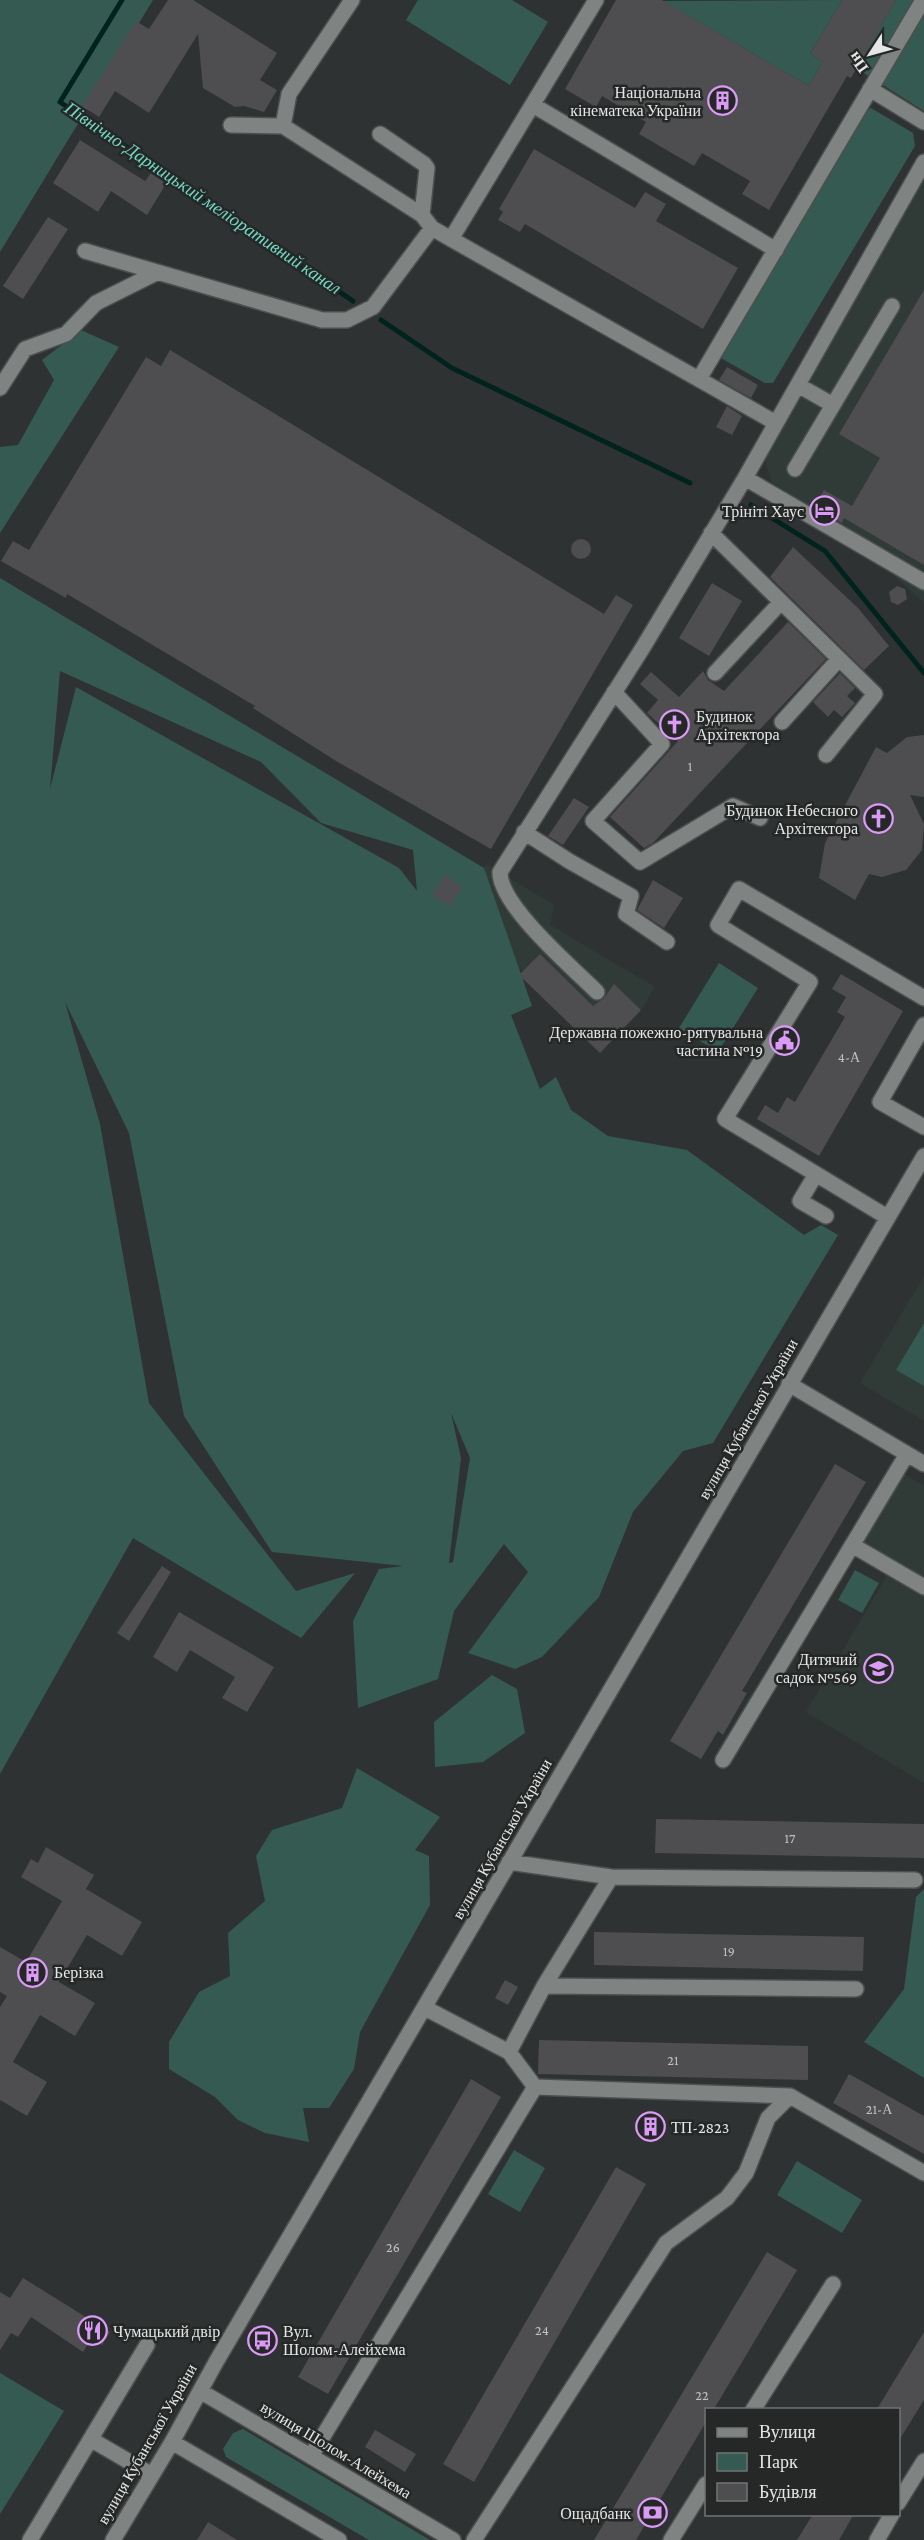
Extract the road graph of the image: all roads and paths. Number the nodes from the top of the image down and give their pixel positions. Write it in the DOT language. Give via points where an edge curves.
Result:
graph roads {
  1 [pos="352,0"];
  2 [pos="596,0"];
  3 [pos="923,0"];
  4 [pos="870,89"];
  5 [pos="533,105"];
  6 [pos="924,122"];
  7 [pos="231,125"];
  8 [pos="283,126"];
  9 [pos="380,134"];
  10 [pos="924,162"];
  11 [pos="422,215"];
  12 [pos="432,228"];
  13 [pos="451,239"];
  14 [pos="776,250"];
  15 [pos="85,251"];
  16 [pos="158,272"];
  17 [pos="892,306"];
  18 [pos="699,379"];
  19 [pos="798,385"];
  20 [pos="0,388"];
  21 [pos="833,405"];
  22 [pos="776,423"];
  23 [pos="795,469"];
  24 [pos="745,478"];
  25 [pos="711,533"];
  26 [pos="924,582"];
  27 [pos="781,602"];
  28 [pos="839,659"];
  29 [pos="715,673"];
  30 [pos="614,692"];
  31 [pos="782,722"];
  32 [pos="826,755"];
  33 [pos="760,818"];
  34 [pos="524,832"];
  35 [pos="667,942"];
  36 [pos="597,992"];
  37 [pos="924,998"];
  38 [pos="924,1025"];
  39 [pos="924,1127"];
  40 [pos="924,1156"];
  41 [pos="816,1174"];
  42 [pos="826,1216"];
  43 [pos="887,1217"];
  44 [pos="789,1384"];
  45 [pos="907,1454"];
  46 [pos="924,1464"];
  47 [pos="852,1545"];
  48 [pos="924,1587"];
  49 [pos="723,1760"];
  50 [pos="509,1862"];
  51 [pos="611,1877"];
  52 [pos="915,1880"];
  53 [pos="544,1986"];
  54 [pos="856,1989"];
  55 [pos="425,2008"];
  56 [pos="509,2052"];
  57 [pos="535,2087"];
  58 [pos="790,2096"];
  59 [pos="924,2173"];
  60 [pos="833,2284"];
  61 [pos="147,2345"];
  62 [pos="200,2391"];
  63 [pos="754,2408"];
  64 [pos="92,2440"];
  65 [pos="172,2442"];
  66 [pos="311,2456"];
  67 [pos="924,2461"];
  68 [pos="152,2475"];
  69 [pos="705,2486"];
  70 [pos="900,2501"];
  71 [pos="891,2516"];
  72 [pos="30,2540"];
  73 [pos="113,2540"];
  74 [pos="339,2540"];
  75 [pos="453,2540"];
  76 [pos="474,2540"];
  77 [pos="671,2540"];
  78 [pos="877,2540"];
  1 -- 8 [label="street" via="289,94"];
  2 -- 5 [label="street"];
  3 -- 4 [label="street"];
  4 -- 6 [label="street"];
  4 -- 14 [label="street"];
  5 -- 13 [label="street"];
  5 -- 14 [label="street"];
  7 -- 8 [label="street"];
  8 -- 11 [label="street"];
  9 -- 11 [label="street" via="427,168"];
  10 -- 19 [label="street"];
  11 -- 12 [label="street"];
  12 -- 13 [label="street"];
  12 -- 16 [label="street" via="373,307 347,320 322,320"];
  13 -- 18 [label="street"];
  14 -- 18 [label="street"];
  15 -- 16 [label="street"];
  16 -- 20 [label="street" via="96,303 66,334 25,349"];
  17 -- 21 [label="street"];
  18 -- 22 [label="street"];
  19 -- 21 [label="street"];
  19 -- 22 [label="street"];
  21 -- 23 [label="street"];
  22 -- 24 [label="street"];
  24 -- 25 [label="street"];
  24 -- 26 [label="street"];
  25 -- 27 [label="street"];
  25 -- 30 [label="street"];
  27 -- 28 [label="street"];
  27 -- 29 [label="street"];
  28 -- 31 [label="street"];
  28 -- 32 [label="street" via="875,694"];
  30 -- 33 [label="street" via="662,744 592,821 640,862 733,806"];
  30 -- 34 [label="street"];
  34 -- 35 [label="street" via="631,896 626,914"];
  34 -- 36 [label="street" via="500,872 500,884 533,929"];
  37 -- 41 [label="street" via="739,889 718,925 810,982 725,1119"];
  38 -- 39 [label="street" via="880,1101"];
  40 -- 43 [label="street, вулиця Кубанської України"];
  41 -- 42 [label="street" via="800,1201"];
  41 -- 43 [label="street"];
  43 -- 44 [label="street, вулиця Кубанської України"];
  44 -- 45 [label="street"];
  44 -- 50 [label="street, вулиця Кубанської України"];
  45 -- 46 [label="street"];
  45 -- 47 [label="street"];
  47 -- 48 [label="street"];
  47 -- 49 [label="street"];
  50 -- 51 [label="street"];
  50 -- 55 [label="street, вулиця Кубанської України"];
  51 -- 52 [label="street"];
  51 -- 53 [label="street"];
  53 -- 54 [label="street"];
  53 -- 56 [label="street"];
  55 -- 56 [label="street"];
  55 -- 62 [label="street, вулиця Кубанської України"];
  56 -- 57 [label="street"];
  57 -- 58 [label="street"];
  57 -- 66 [label="street"];
  58 -- 59 [label="street"];
  58 -- 76 [label="street" via="768,2118 746,2174 728,2198 666,2243"];
  60 -- 63 [label="street"];
  61 -- 64 [label="street"];
  62 -- 65 [label="street, вулиця Кубанської України"];
  62 -- 66 [label="street, вулиця Шолом-Алейхема"];
  64 -- 68 [label="street"];
  64 -- 72 [label="street"];
  65 -- 68 [label="street, вулиця Кубанської України"];
  65 -- 74 [label="street"];
  66 -- 75 [label="street, вулиця Шолом-Алейхема"];
  67 -- 70 [label="street"];
  68 -- 73 [label="street, вулиця Кубанської України"];
  69 -- 77 [label="street"];
  71 -- 78 [label="street"];
}
